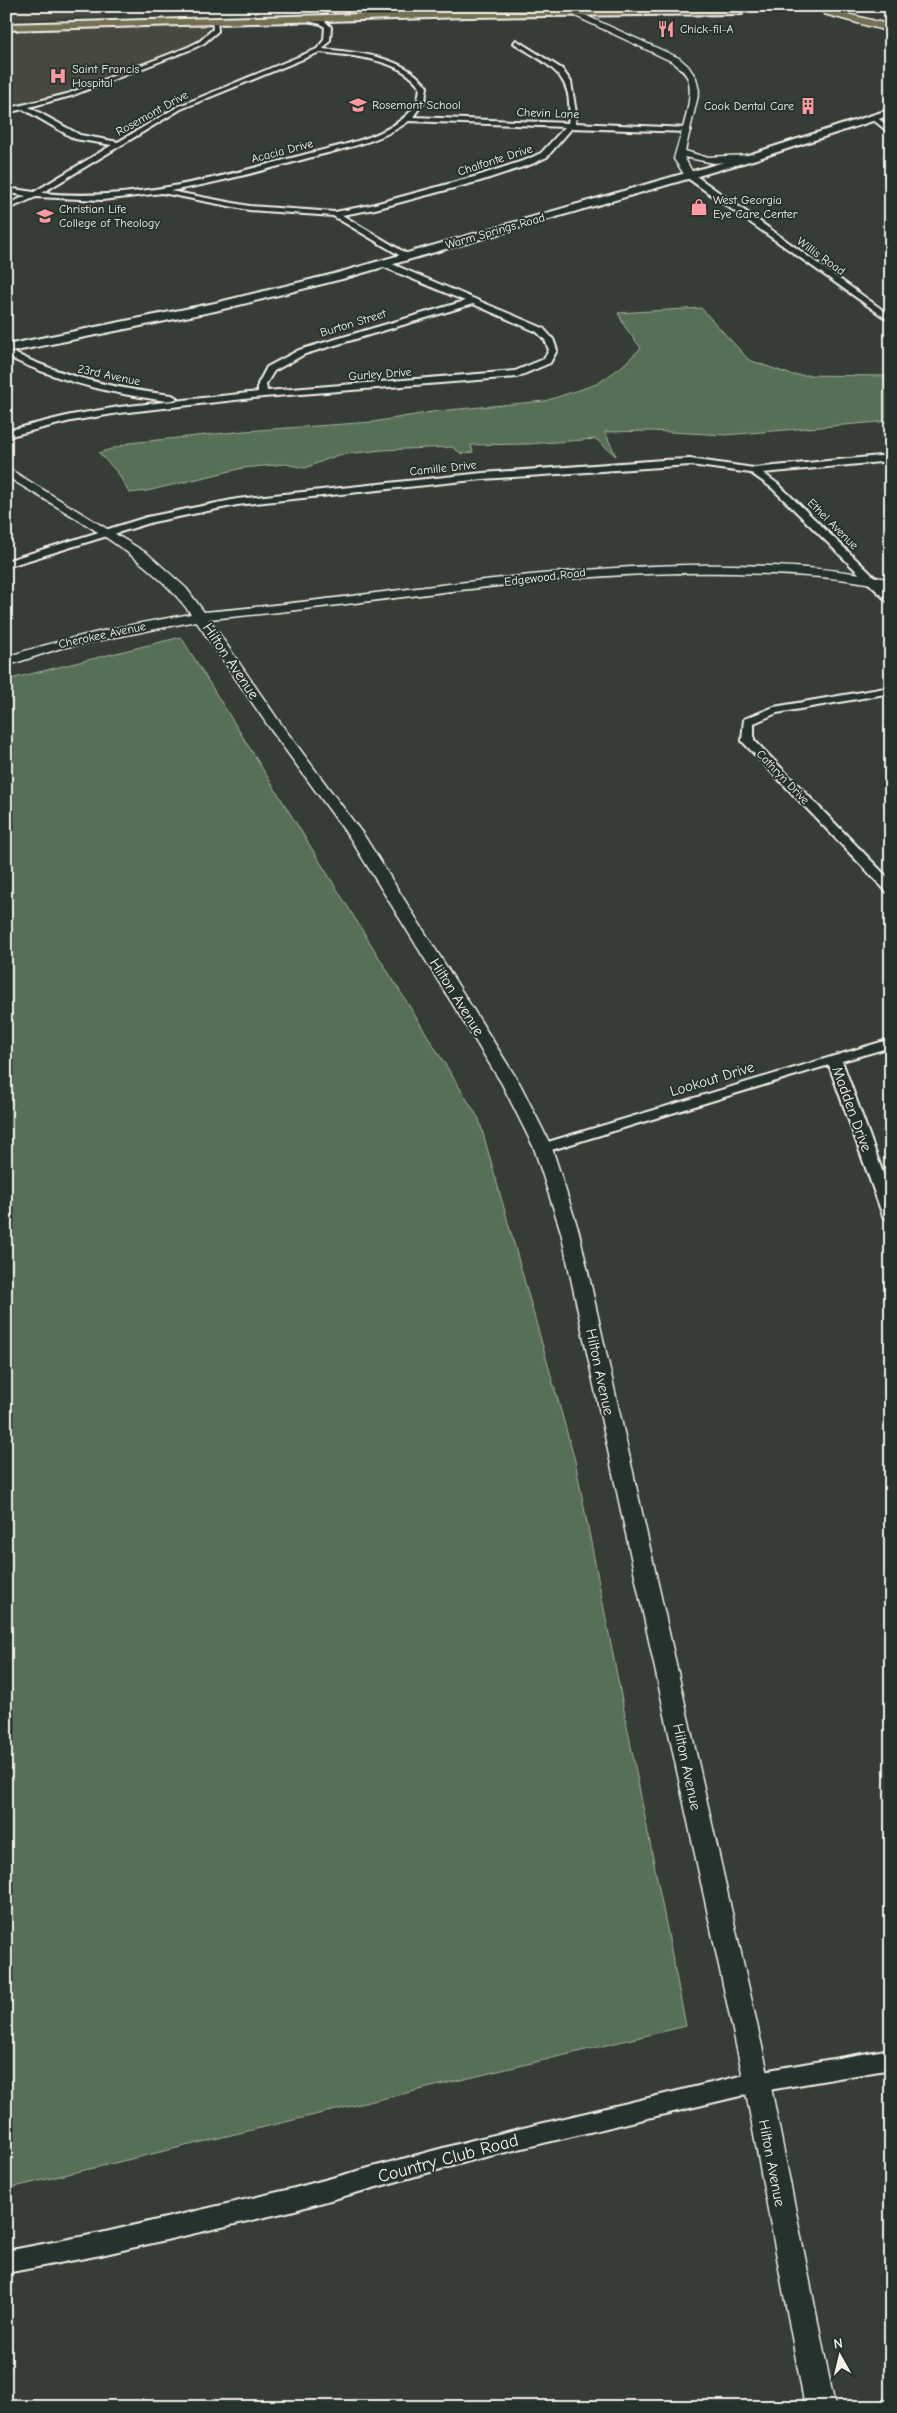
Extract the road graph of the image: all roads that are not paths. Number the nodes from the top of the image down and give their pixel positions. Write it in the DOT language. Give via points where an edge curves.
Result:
graph roads {
  1 [pos="670,7"];
  2 [pos="723,7"];
  3 [pos="891,7"];
  4 [pos="827,8"];
  5 [pos="319,9"];
  6 [pos="562,9"];
  7 [pos="607,12"];
  8 [pos="739,12"];
  9 [pos="891,12"];
  10 [pos="349,18"];
  11 [pos="305,19"];
  12 [pos="215,21"];
  13 [pos="6,22"];
  14 [pos="592,23"];
  15 [pos="6,27"];
  16 [pos="328,27"];
  17 [pos="891,29"];
  18 [pos="516,42"];
  19 [pos="319,50"];
  20 [pos="26,108"];
  21 [pos="6,111"];
  22 [pos="891,112"];
  23 [pos="874,118"];
  24 [pos="408,119"];
  25 [pos="570,125"];
  26 [pos="687,130"];
  27 [pos="891,132"];
  28 [pos="119,144"];
  29 [pos="681,152"];
  30 [pos="749,158"];
  31 [pos="689,175"];
  32 [pos="6,190"];
  33 [pos="159,191"];
  34 [pos="34,195"];
  35 [pos="6,208"];
  36 [pos="335,214"];
  37 [pos="406,257"];
  38 [pos="382,264"];
  39 [pos="472,302"];
  40 [pos="891,320"];
  41 [pos="8,353"];
  42 [pos="124,392"];
  43 [pos="263,394"];
  44 [pos="206,402"];
  45 [pos="119,410"];
  46 [pos="6,434"];
  47 [pos="891,458"];
  48 [pos="6,471"];
  49 [pos="754,471"];
  50 [pos="105,533"];
  51 [pos="6,564"];
  52 [pos="870,579"];
  53 [pos="891,584"];
  54 [pos="891,599"];
  55 [pos="200,616"];
  56 [pos="6,662"];
  57 [pos="891,690"];
  58 [pos="891,869"];
  59 [pos="874,870"];
  60 [pos="891,889"];
  61 [pos="891,1043"];
  62 [pos="834,1059"];
  63 [pos="543,1148"];
  64 [pos="891,1216"];
  65 [pos="891,2059"];
  66 [pos="757,2082"];
  67 [pos="6,2262"];
  68 [pos="820,2407"];
  1 -- 2 [label="main road"];
  1 -- 6 [label="main road"];
  2 -- 4 [label="highway"];
  2 -- 8 [label="highway"];
  3 -- 4 [label="highway"];
  4 -- 8 [label="highway"];
  4 -- 9 [label="highway"];
  4 -- 17 [label="highway"];
  5 -- 6 [label="main road" via="331,13"];
  5 -- 13 [label="main road"];
  6 -- 7 [label="main road"];
  6 -- 10 [label="main road"];
  6 -- 14 [label="street"];
  7 -- 8 [label="main road"];
  7 -- 14 [label="main road" via="595,15"];
  10 -- 11 [label="main road"];
  10 -- 16 [label="street" via="333,22"];
  11 -- 12 [label="main road"];
  11 -- 16 [label="street" via="323,22"];
  12 -- 15 [label="main road"];
  12 -- 20 [label="street" via="216,30 190,48 69,95"];
  14 -- 26 [label="street" via="676,60 685,68 695,91"];
  16 -- 19 [label="street" via="327,40"];
  18 -- 25 [label="street" via="560,70 568,82 573,113"];
  19 -- 24 [label="street, Acacia Drive" via="369,58 416,75 425,94 418,109"];
  19 -- 28 [label="street, Rosemont Drive" via="179,108"];
  20 -- 21 [label="street"];
  20 -- 28 [label="street" via="73,134"];
  22 -- 23 [label="main road, Warm Springs Road"];
  23 -- 27 [label="street"];
  23 -- 30 [label="main road, Warm Springs Road"];
  24 -- 25 [label="street, Chevin Lane"];
  24 -- 33 [label="street, Acacia Drive" via="358,142 207,182"];
  25 -- 26 [label="street, Chevin Lane"];
  25 -- 36 [label="street, Chalfonte Drive" via="544,155 529,162 423,194"];
  26 -- 29 [label="street"];
  28 -- 34 [label="street, Rosemont Drive"];
  29 -- 30 [label="street" via="706,159"];
  29 -- 31 [label="street" via="679,159"];
  30 -- 31 [label="main road, Warm Springs Road"];
  31 -- 37 [label="main road, Warm Springs Road"];
  31 -- 40 [label="street, Willis Road"];
  32 -- 34 [label="street, Acacia Drive"];
  33 -- 34 [label="street, Acacia Drive" via="65,198"];
  33 -- 36 [label="street" via="249,208"];
  34 -- 35 [label="street, Rosemont Drive"];
  36 -- 37 [label="street"];
  37 -- 38 [label="main road, Warm Springs Road"];
  38 -- 39 [label="street, Gurley Drive"];
  38 -- 41 [label="main road, Warm Springs Road" via="216,307 94,333 75,341"];
  39 -- 43 [label="street, Burton Street" via="302,352 270,369 262,384"];
  39 -- 43 [label="street, Gurley Drive" via="540,330 549,339 553,350 547,361 516,374 495,377"];
  41 -- 42 [label="street, 23rd Avenue" via="43,370"];
  42 -- 44 [label="street, 23rd Avenue"];
  42 -- 45 [label="street"];
  43 -- 44 [label="street, Gurley Drive"];
  44 -- 45 [label="street, Gurley Drive"];
  45 -- 46 [label="street, Gurley Drive"];
  47 -- 49 [label="street, Camille Drive"];
  48 -- 50 [label="street, Hilton Avenue"];
  49 -- 50 [label="street, Camille Drive" via="690,462 483,476 237,502"];
  49 -- 52 [label="street, Ethel Avenue" via="775,486"];
  50 -- 51 [label="street, Camille Drive"];
  50 -- 55 [label="street, Hilton Avenue" via="166,576"];
  52 -- 53 [label="street, Edgewood Road"];
  52 -- 54 [label="street, Ethel Avenue"];
  52 -- 55 [label="street, Edgewood Road" via="788,570 682,568 580,572 293,608"];
  55 -- 56 [label="street, Cherokee Avenue" via="57,645"];
  55 -- 63 [label="street, Hilton Avenue" via="357,837 511,1084"];
  57 -- 59 [label="street, Cathryn Drive" via="774,710 748,721 748,741"];
  58 -- 59 [label="street"];
  59 -- 60 [label="street, Cathryn Drive"];
  61 -- 62 [label="street, Lookout Drive"];
  62 -- 63 [label="street, Lookout Drive"];
  62 -- 64 [label="street, Madden Drive"];
  63 -- 66 [label="street, Hilton Avenue" via="570,1232"];
  65 -- 66 [label="street, Country Club Road"];
  66 -- 67 [label="street, Country Club Road" via="473,2150 291,2200 101,2244"];
  66 -- 68 [label="street, Hilton Avenue"];
}
